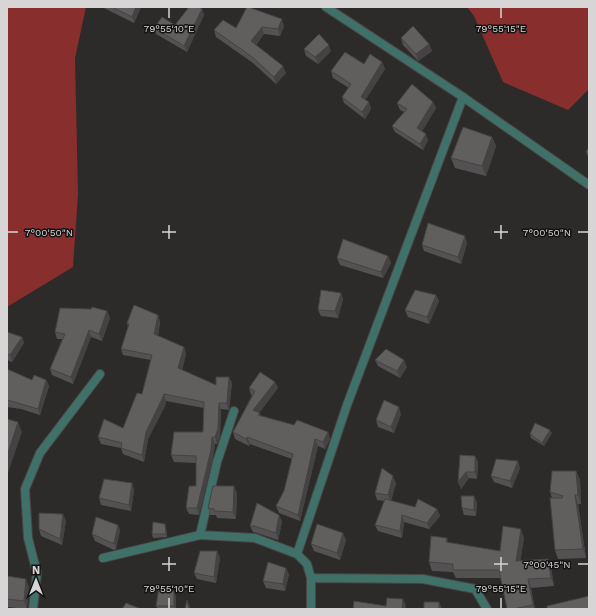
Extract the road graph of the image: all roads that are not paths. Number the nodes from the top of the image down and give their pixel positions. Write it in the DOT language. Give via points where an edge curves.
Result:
graph roads {
  1 [pos="326,7"];
  2 [pos="463,97"];
  3 [pos="589,185"];
  4 [pos="100,374"];
  5 [pos="234,411"];
  6 [pos="200,535"];
  7 [pos="297,554"];
  8 [pos="103,558"];
  9 [pos="311,578"];
  10 [pos="33,609"];
  11 [pos="310,609"];
  12 [pos="486,609"];
  1 -- 2 [label="street"];
  2 -- 3 [label="street"];
  2 -- 7 [label="street" via="347,405"];
  4 -- 10 [label="street" via="40,453 25,489 28,538 37,573"];
  5 -- 6 [label="street" via="217,462"];
  6 -- 7 [label="street" via="255,538"];
  6 -- 8 [label="street"];
  7 -- 9 [label="street" via="307,564"];
  9 -- 11 [label="street"];
  9 -- 12 [label="street" via="423,579 475,589"];
}
